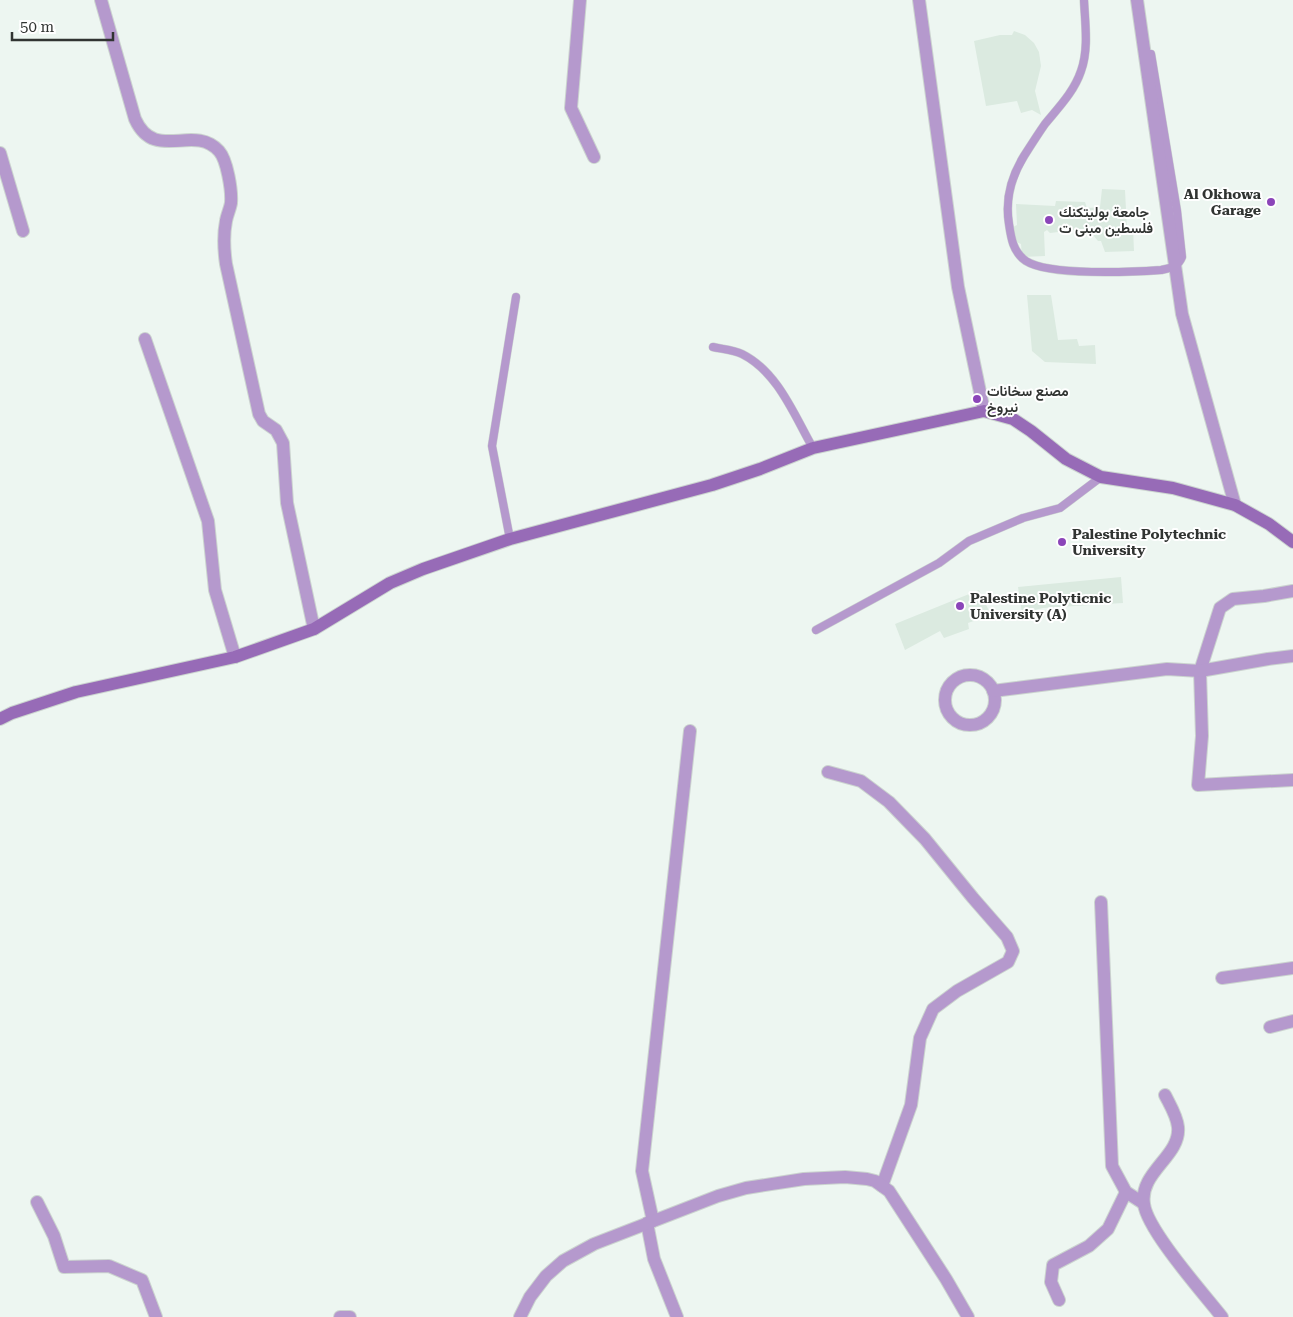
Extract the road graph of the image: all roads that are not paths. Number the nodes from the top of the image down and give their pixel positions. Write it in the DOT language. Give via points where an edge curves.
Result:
graph roads {
  1 [pos="101,0"];
  2 [pos="580,0"];
  3 [pos="919,0"];
  4 [pos="1084,0"];
  5 [pos="1137,0"];
  6 [pos="1142,0"];
  7 [pos="0,153"];
  8 [pos="594,157"];
  9 [pos="23,231"];
  10 [pos="1175,266"];
  11 [pos="516,297"];
  12 [pos="145,339"];
  13 [pos="713,347"];
  14 [pos="984,412"];
  15 [pos="813,448"];
  16 [pos="1101,477"];
  17 [pos="1235,505"];
  18 [pos="510,540"];
  19 [pos="1293,542"];
  20 [pos="1293,591"];
  21 [pos="314,629"];
  22 [pos="816,630"];
  23 [pos="235,656"];
  24 [pos="1293,656"];
  25 [pos="1200,671"];
  26 [pos="993,691"];
  27 [pos="0,719"];
  28 [pos="690,731"];
  29 [pos="828,772"];
  30 [pos="1293,780"];
  31 [pos="1101,902"];
  32 [pos="1293,968"];
  33 [pos="1222,978"];
  34 [pos="1293,1021"];
  35 [pos="1270,1027"];
  36 [pos="1165,1095"];
  37 [pos="882,1186"];
  38 [pos="1126,1192"];
  39 [pos="37,1202"];
  40 [pos="1143,1203"];
  41 [pos="650,1222"];
  42 [pos="1059,1300"];
  43 [pos="156,1317"];
  44 [pos="340,1317"];
  45 [pos="350,1317"];
  46 [pos="520,1317"];
  47 [pos="677,1317"];
  48 [pos="968,1317"];
  49 [pos="1222,1317"];
  1 -- 21 [label="street" via="140,130 160,142 207,142 220,152 226,162 231,202 224,240 226,264 259,414 276,430 282,443 287,503"];
  2 -- 8 [label="street" via="571,108"];
  3 -- 14 [label="street" via="958,287"];
  4 -- 10 [label="lane" via="1085,50 1081,73 1015,174 1007,204 1012,243 1025,260 1052,269 1121,272"];
  5 -- 10 [label="street"];
  6 -- 10 [label="lane" via="1177,211 1182,258"];
  7 -- 9 [label="street"];
  10 -- 17 [label="street" via="1182,314"];
  11 -- 18 [label="lane" via="492,446"];
  12 -- 23 [label="street" via="208,521 215,590"];
  13 -- 15 [label="lane" via="741,353 760,366 776,383"];
  14 -- 15 [label="street"];
  14 -- 16 [label="street" via="1013,419 1066,459"];
  15 -- 18 [label="street" via="712,485"];
  16 -- 17 [label="street" via="1173,488"];
  16 -- 22 [label="lane" via="1060,508 1023,518 969,541 939,563"];
  17 -- 19 [label="street"];
  18 -- 21 [label="street" via="390,583"];
  20 -- 25 [label="street" via="1233,598 1220,608"];
  21 -- 23 [label="street"];
  23 -- 27 [label="street" via="76,692"];
  24 -- 25 [label="street"];
  25 -- 26 [label="street" via="1167,670"];
  25 -- 30 [label="street" via="1202,736 1198,785"];
  28 -- 41 [label="street" via="642,1171"];
  29 -- 37 [label="street" via="861,781 889,802 926,838 1007,936 1013,951 1008,962 957,991 934,1009 920,1038 911,1104"];
  31 -- 38 [label="street" via="1112,1166"];
  32 -- 33 [label="street"];
  34 -- 35 [label="street"];
  36 -- 40 [label="street" via="1176,1118 1178,1132 1172,1148 1145,1187"];
  37 -- 41 [label="street" via="866,1179 845,1177 804,1179 746,1188"];
  37 -- 48 [label="street" via="895,1198"];
  38 -- 40 [label="street"];
  38 -- 42 [label="street" via="1108,1229 1089,1246 1053,1265 1051,1282"];
  39 -- 43 [label="street" via="54,1236 64,1267 109,1266 142,1280"];
  40 -- 49 [label="street" via="1150,1223"];
  41 -- 46 [label="street" via="594,1244 563,1261 546,1276"];
  41 -- 47 [label="street" via="654,1259"];
  44 -- 45 [label="street"];
}
